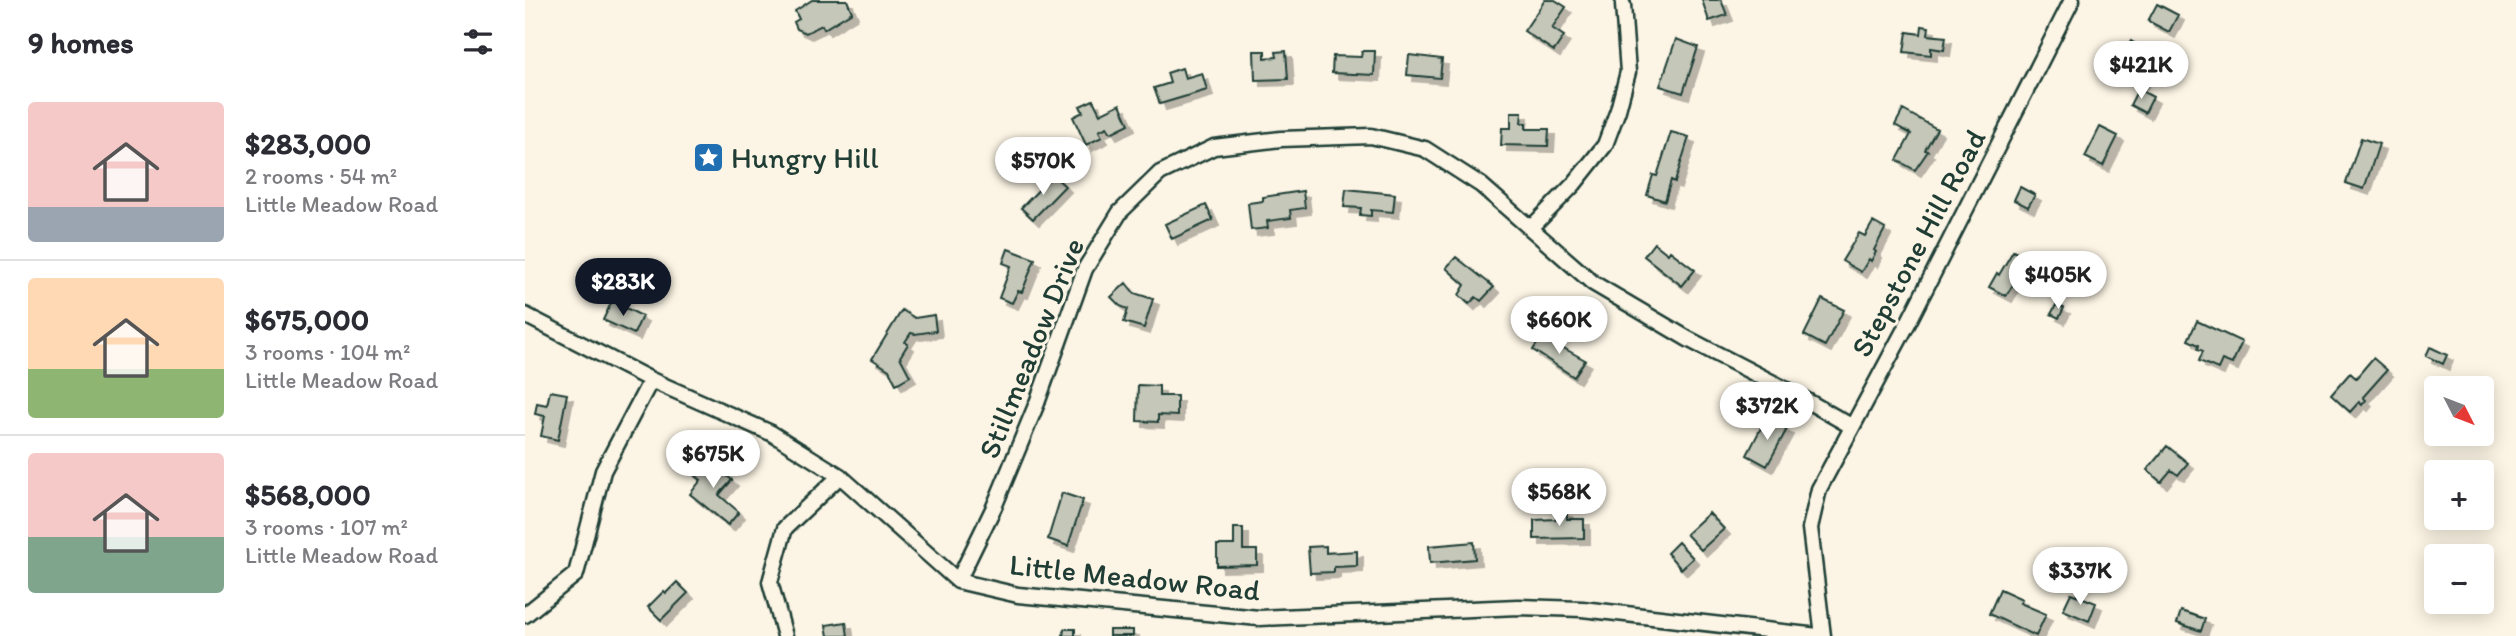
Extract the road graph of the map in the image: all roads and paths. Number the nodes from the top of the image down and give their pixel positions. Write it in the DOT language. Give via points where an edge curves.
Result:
graph roads {
  1 [pos="2073,0"];
  2 [pos="1623,5"];
  3 [pos="1531,228"];
  4 [pos="525,315"];
  5 [pos="652,380"];
  6 [pos="1851,426"];
  7 [pos="840,476"];
  8 [pos="958,581"];
  9 [pos="525,615"];
  10 [pos="785,636"];
  11 [pos="1818,636"];
  12 [pos="1823,636"];
  1 -- 6 [label="street, Stepstone Hill Road"];
  2 -- 3 [label="street" via="1628,72 1605,145"];
  3 -- 6 [label="street, Stillmeadow Drive" via="1593,284"];
  3 -- 8 [label="street, Stillmeadow Drive" via="1481,185 1425,149 1371,136 1214,147 1160,173 1120,212 1085,270 1013,461"];
  4 -- 5 [label="street, Little Meadow Road"];
  5 -- 7 [label="street, Little Meadow Road" via="771,433"];
  5 -- 9 [label="street" via="603,471 576,574"];
  6 -- 12 [label="street, Stepstone Hill Road" via="1819,489 1810,527"];
  7 -- 8 [label="street, Little Meadow Road"];
  7 -- 10 [label="street" via="785,528 770,582"];
  8 -- 11 [label="street, Little Meadow Road" via="1018,595 1259,618 1518,607 1582,609"];
}
